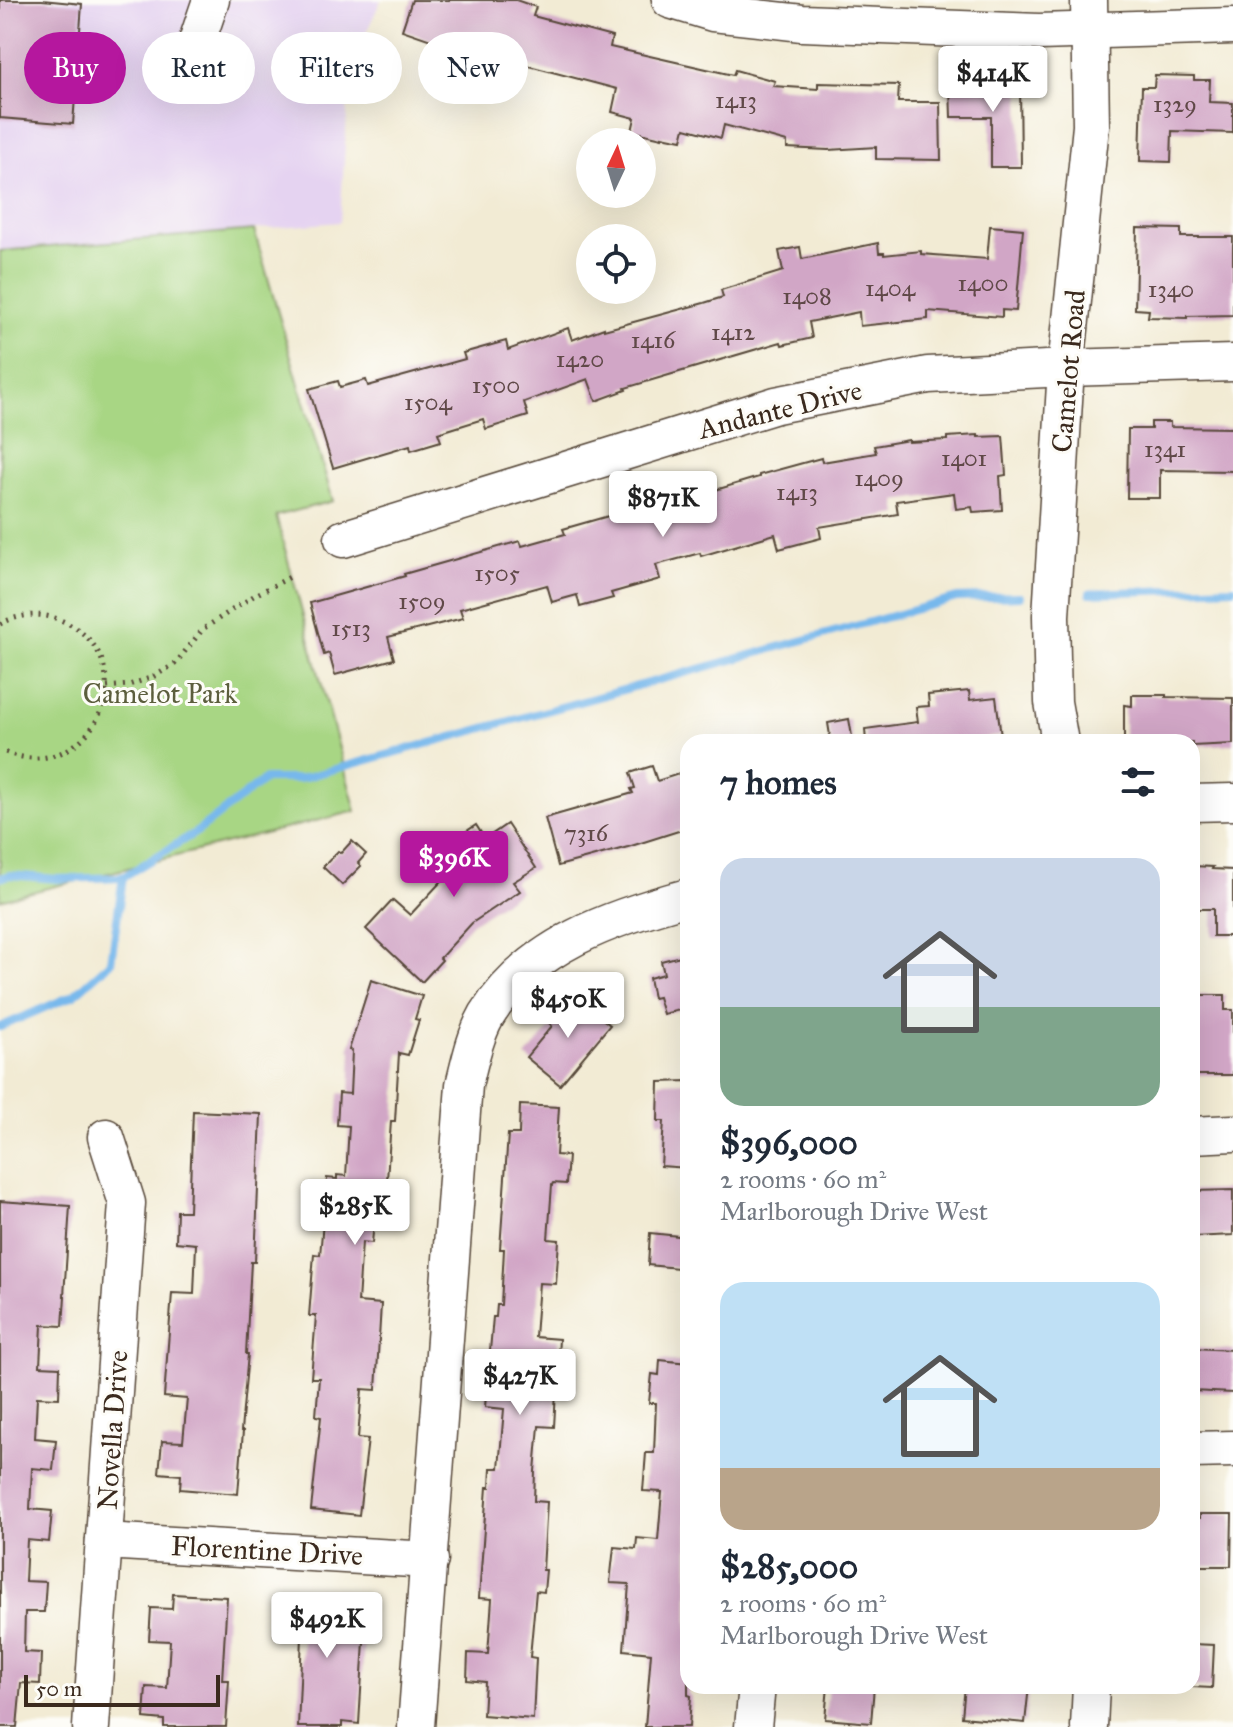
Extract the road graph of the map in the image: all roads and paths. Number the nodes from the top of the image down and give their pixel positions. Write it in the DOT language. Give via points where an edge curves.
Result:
graph roads {
  1 [pos="211,0"];
  2 [pos="670,0"];
  3 [pos="1090,15"];
  4 [pos="1233,26"];
  5 [pos="200,32"];
  6 [pos="1233,363"];
  7 [pos="1066,368"];
  8 [pos="343,539"];
  9 [pos="292,576"];
  10 [pos="0,624"];
  11 [pos="107,687"];
  12 [pos="1059,734"];
  13 [pos="0,750"];
  14 [pos="1233,802"];
  15 [pos="1200,803"];
  16 [pos="680,899"];
  17 [pos="1233,1133"];
  18 [pos="1200,1135"];
  19 [pos="106,1137"];
  20 [pos="1233,1449"];
  21 [pos="1200,1450"];
  22 [pos="104,1541"];
  23 [pos="430,1560"];
  24 [pos="756,1694"];
  25 [pos="1091,1694"];
  26 [pos="91,1727"];
  27 [pos="416,1727"];
  28 [pos="753,1727"];
  29 [pos="1089,1727"];
  1 -- 5 [label="street"];
  2 -- 3 [label="street" via="713,13 802,23 1039,32"];
  3 -- 4 [label="street"];
  3 -- 7 [label="street, Camelot Road" via="1091,126"];
  6 -- 7 [label="street, Andante Drive"];
  7 -- 8 [label="street, Andante Drive" via="928,375 776,405"];
  7 -- 12 [label="street, Camelot Road" via="1051,616"];
  9 -- 11 [label="path" via="203,629 175,664 153,677"];
  10 -- 11 [label="path" via="39,615 73,626 98,652"];
  11 -- 13 [label="path" via="98,720 76,745 45,758"];
  14 -- 15 [label="street"];
  16 -- 23 [label="street" via="599,925 549,952 504,991 475,1043 464,1085"];
  17 -- 18 [label="street"];
  19 -- 22 [label="street, Novella Drive" via="127,1203"];
  20 -- 21 [label="street"];
  22 -- 23 [label="street, Florentine Drive"];
  22 -- 26 [label="street, Novella Drive"];
  23 -- 27 [label="street"];
  24 -- 28 [label="street"];
  25 -- 29 [label="street"];
}
